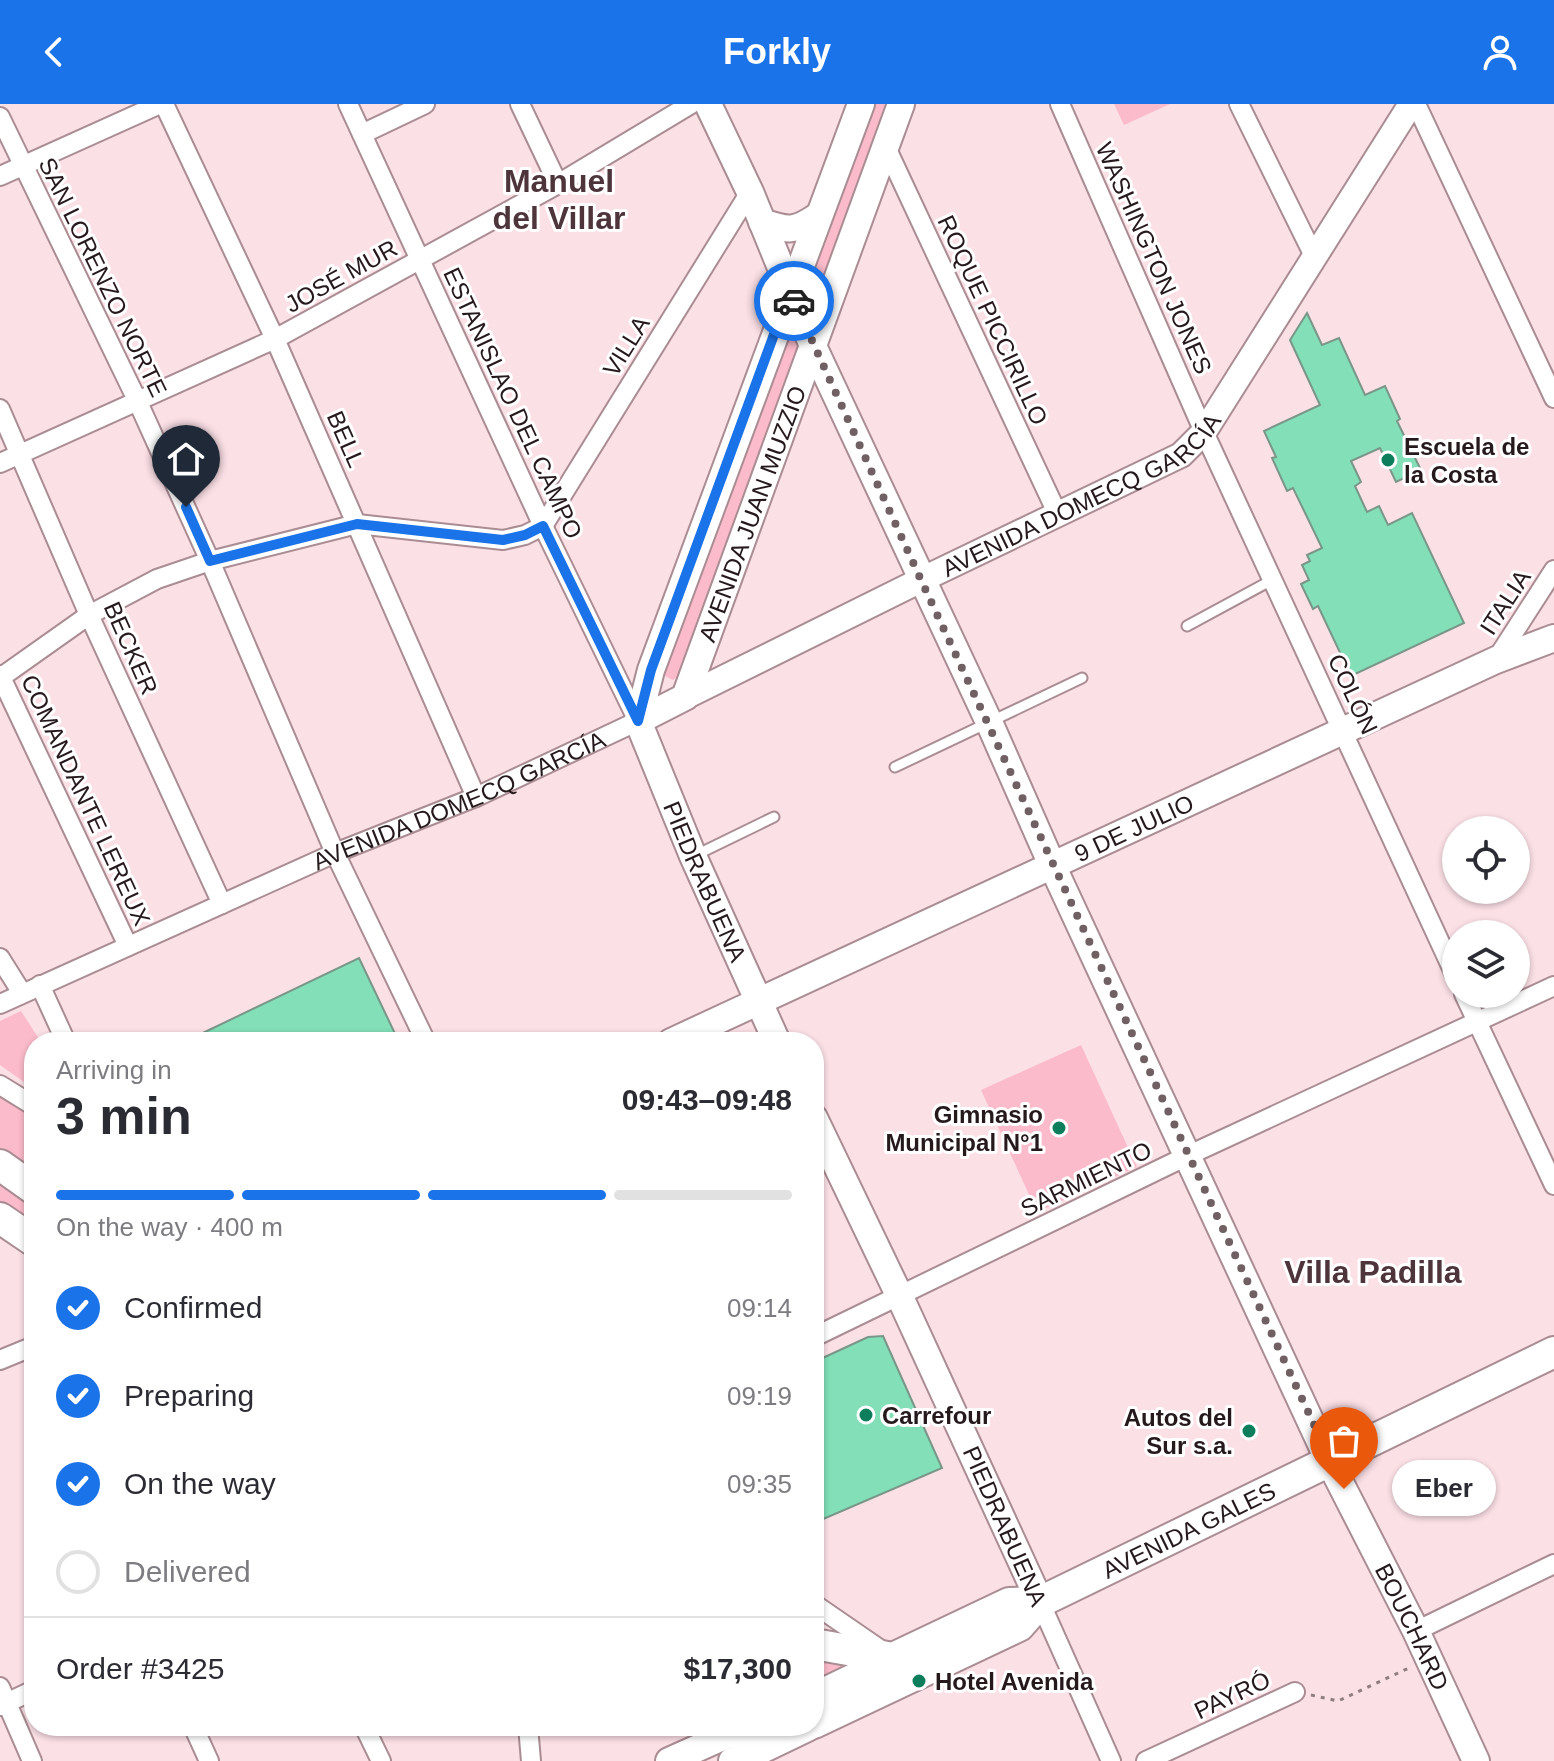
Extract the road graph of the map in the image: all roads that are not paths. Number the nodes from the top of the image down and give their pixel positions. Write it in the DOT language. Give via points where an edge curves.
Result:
graph roads {
  1 [pos="162,104"];
  2 [pos="348,104"];
  3 [pos="425,104"];
  4 [pos="520,104"];
  5 [pos="691,104"];
  6 [pos="708,104"];
  7 [pos="861,104"];
  8 [pos="901,104"];
  9 [pos="1060,104"];
  10 [pos="1239,104"];
  11 [pos="1413,104"];
  12 [pos="0,117"];
  13 [pos="362,134"];
  14 [pos="885,145"];
  15 [pos="22,166"];
  16 [pos="0,176"];
  17 [pos="558,184"];
  18 [pos="750,192"];
  19 [pos="818,216"];
  20 [pos="762,222"];
  21 [pos="1314,256"];
  22 [pos="419,260"];
  23 [pos="790,291"];
  24 [pos="275,339"];
  25 [pos="813,346"];
  26 [pos="1554,398"];
  27 [pos="137,400"];
  28 [pos="0,409"];
  29 [pos="1204,432"];
  30 [pos="20,454"];
  31 [pos="0,463"];
  32 [pos="1058,515"];
  33 [pos="357,524"];
  34 [pos="543,526"];
  35 [pos="210,561"];
  36 [pos="1554,570"];
  37 [pos="921,580"];
  38 [pos="1273,580"];
  39 [pos="89,615"];
  40 [pos="1187,626"];
  41 [pos="1554,638"];
  42 [pos="1496,660"];
  43 [pos="1,676"];
  44 [pos="1082,678"];
  45 [pos="685,697"];
  46 [pos="638,721"];
  47 [pos="989,722"];
  48 [pos="1343,730"];
  49 [pos="895,767"];
  50 [pos="476,797"];
  51 [pos="774,817"];
  52 [pos="335,853"];
  53 [pos="693,856"];
  54 [pos="1052,865"];
  55 [pos="222,904"];
  56 [pos="128,946"];
  57 [pos="1442,946"];
  58 [pos="0,958"];
  59 [pos="40,985"];
  60 [pos="1554,986"];
  61 [pos="22,993"];
  62 [pos="757,1001"];
  63 [pos="0,1004"];
  64 [pos="1470,1008"];
  65 [pos="1477,1023"];
  66 [pos="61,1032"];
  67 [pos="421,1032"];
  68 [pos="692,1032"];
  69 [pos="772,1032"];
  70 [pos="0,1085"];
  71 [pos="24,1100"];
  72 [pos="824,1139"];
  73 [pos="1189,1155"];
  74 [pos="0,1165"];
  75 [pos="24,1182"];
  76 [pos="1554,1185"];
  77 [pos="0,1218"];
  78 [pos="24,1234"];
  79 [pos="900,1297"];
  80 [pos="824,1332"];
  81 [pos="24,1350"];
  82 [pos="1554,1352"];
  83 [pos="0,1360"];
  84 [pos="1329,1461"];
  85 [pos="1554,1564"];
  86 [pos="1040,1602"];
  87 [pos="824,1611"];
  88 [pos="1416,1631"];
  89 [pos="824,1646"];
  90 [pos="893,1658"];
  91 [pos="824,1691"];
  92 [pos="24,1692"];
  93 [pos="1295,1692"];
  94 [pos="2,1698"];
  95 [pos="824,1718"];
  96 [pos="198,1736"];
  97 [pos="369,1736"];
  98 [pos="529,1736"];
  99 [pos="768,1736"];
  100 [pos="744,1742"];
  101 [pos="32,1761"];
  102 [pos="209,1761"];
  103 [pos="381,1761"];
  104 [pos="531,1761"];
  105 [pos="669,1761"];
  106 [pos="1111,1761"];
  107 [pos="1146,1761"];
  108 [pos="1476,1761"];
  1 -- 15 [label="street"];
  1 -- 24 [label="street, BELL"];
  2 -- 13 [label="street, ESTANISLAO DEL CAMPO"];
  3 -- 13 [label="street"];
  4 -- 17 [label="street"];
  5 -- 17 [label="street, JOSÉ MUR"];
  6 -- 18 [label="main road, BOUCHARD"];
  7 -- 19 [label="main road, AVENIDA JUAN MUZZIO"];
  8 -- 14 [label="main road, AVENIDA JUAN MUZZIO"];
  9 -- 29 [label="street, WASHINGTON JONES"];
  10 -- 21 [label="street"];
  11 -- 21 [label="street, AVENIDA DOMECQ GARCÍA"];
  11 -- 26 [label="street"];
  12 -- 15 [label="street, SAN LORENZO NORTE"];
  13 -- 22 [label="street, ESTANISLAO DEL CAMPO"];
  14 -- 25 [label="main road, AVENIDA JUAN MUZZIO"];
  14 -- 32 [label="street, ROQUE PICCIRILLO"];
  15 -- 16 [label="street"];
  15 -- 27 [label="street, SAN LORENZO NORTE"];
  17 -- 22 [label="street, JOSÉ MUR"];
  18 -- 20 [label="main road, BOUCHARD"];
  18 -- 34 [label="street, VILLA"];
  19 -- 20 [label="main road" via="803,227 785,230"];
  19 -- 23 [label="main road, AVENIDA JUAN MUZZIO"];
  20 -- 23 [label="main road, BOUCHARD"];
  21 -- 29 [label="street, AVENIDA DOMECQ GARCÍA"];
  22 -- 24 [label="street, JOSÉ MUR"];
  22 -- 34 [label="street, ESTANISLAO DEL CAMPO"];
  23 -- 25 [label="main road, BOUCHARD"];
  23 -- 46 [label="main road, AVENIDA JUAN MUZZIO" via="651,670"];
  24 -- 27 [label="street, JOSÉ MUR"];
  24 -- 33 [label="street, BELL"];
  25 -- 37 [label="main road, BOUCHARD"];
  25 -- 45 [label="main road, AVENIDA JUAN MUZZIO"];
  27 -- 30 [label="street, JOSÉ MUR"];
  27 -- 35 [label="street, SAN LORENZO NORTE"];
  28 -- 30 [label="street, BECKER"];
  29 -- 32 [label="street, AVENIDA DOMECQ GARCÍA" via="1181,455"];
  29 -- 38 [label="street, COLÓN"];
  30 -- 31 [label="street, JOSÉ MUR"];
  30 -- 39 [label="street, BECKER"];
  32 -- 37 [label="street, AVENIDA DOMECQ GARCÍA"];
  33 -- 34 [label="street" via="503,540"];
  33 -- 35 [label="street"];
  33 -- 50 [label="street, BELL"];
  34 -- 46 [label="street, ESTANISLAO DEL CAMPO"];
  35 -- 39 [label="street" via="157,579"];
  35 -- 52 [label="street, SAN LORENZO NORTE"];
  36 -- 42 [label="street, ITALIA"];
  37 -- 45 [label="street, AVENIDA DOMECQ GARCÍA"];
  37 -- 47 [label="main road, BOUCHARD"];
  38 -- 40 [label="lane"];
  38 -- 48 [label="street, COLÓN"];
  39 -- 43 [label="street"];
  39 -- 55 [label="street, BECKER"];
  41 -- 42 [label="main road, 9 DE JULIO"];
  42 -- 48 [label="main road, 9 DE JULIO"];
  43 -- 56 [label="street, COMANDANTE LEREUX"];
  44 -- 47 [label="lane"];
  45 -- 46 [label="main road, AVENIDA DOMECQ GARCÍA"];
  46 -- 50 [label="street, AVENIDA DOMECQ GARCÍA"];
  46 -- 53 [label="main road, PIEDRABUENA"];
  47 -- 49 [label="lane"];
  47 -- 54 [label="main road, BOUCHARD"];
  48 -- 54 [label="main road, 9 DE JULIO"];
  48 -- 57 [label="street, COLÓN"];
  50 -- 52 [label="street, AVENIDA DOMECQ GARCÍA"];
  51 -- 53 [label="lane"];
  52 -- 55 [label="street, AVENIDA DOMECQ GARCÍA"];
  52 -- 67 [label="street, SAN LORENZO NORTE"];
  53 -- 62 [label="main road, PIEDRABUENA"];
  54 -- 62 [label="main road, 9 DE JULIO"];
  54 -- 73 [label="main road, BOUCHARD"];
  55 -- 56 [label="street, AVENIDA DOMECQ GARCÍA"];
  56 -- 59 [label="street, AVENIDA DOMECQ GARCÍA"];
  58 -- 61 [label="street"];
  59 -- 61 [label="street, AVENIDA DOMECQ GARCÍA"];
  59 -- 66 [label="street"];
  60 -- 65 [label="street, SARMIENTO"];
  61 -- 63 [label="street, AVENIDA DOMECQ GARCÍA"];
  62 -- 68 [label="main road, 9 DE JULIO"];
  62 -- 69 [label="main road, PIEDRABUENA"];
  64 -- 65 [label="street"];
  65 -- 73 [label="street, SARMIENTO"];
  65 -- 76 [label="street"];
  70 -- 71 [label="street"];
  72 -- 79 [label="main road, PIEDRABUENA"];
  73 -- 79 [label="street, SARMIENTO"];
  73 -- 84 [label="main road, BOUCHARD"];
  74 -- 75 [label="main road"];
  77 -- 78 [label="main road"];
  79 -- 80 [label="street, SARMIENTO"];
  79 -- 86 [label="main road, PIEDRABUENA"];
  81 -- 83 [label="street"];
  82 -- 84 [label="main road, AVENIDA GALES"];
  84 -- 86 [label="main road, AVENIDA GALES"];
  84 -- 88 [label="main road, BOUCHARD"];
  85 -- 88 [label="street"];
  86 -- 90 [label="main road, AVENIDA GALES" via="1009,1603"];
  86 -- 95 [label="main road, AVENIDA GALES" via="1019,1626"];
  86 -- 106 [label="street, PIEDRABUENA"];
  87 -- 90 [label="street"];
  88 -- 108 [label="main road, BOUCHARD"];
  89 -- 90 [label="main road"];
  90 -- 91 [label="main road, AVENIDA GALES"];
  92 -- 94 [label="street"];
  93 -- 107 [label="street, PAYRÓ"];
  94 -- 101 [label="street"];
  96 -- 102 [label="street"];
  97 -- 103 [label="street"];
  98 -- 104 [label="street"];
  99 -- 100 [label="main road"];
  100 -- 105 [label="main road"];
}
